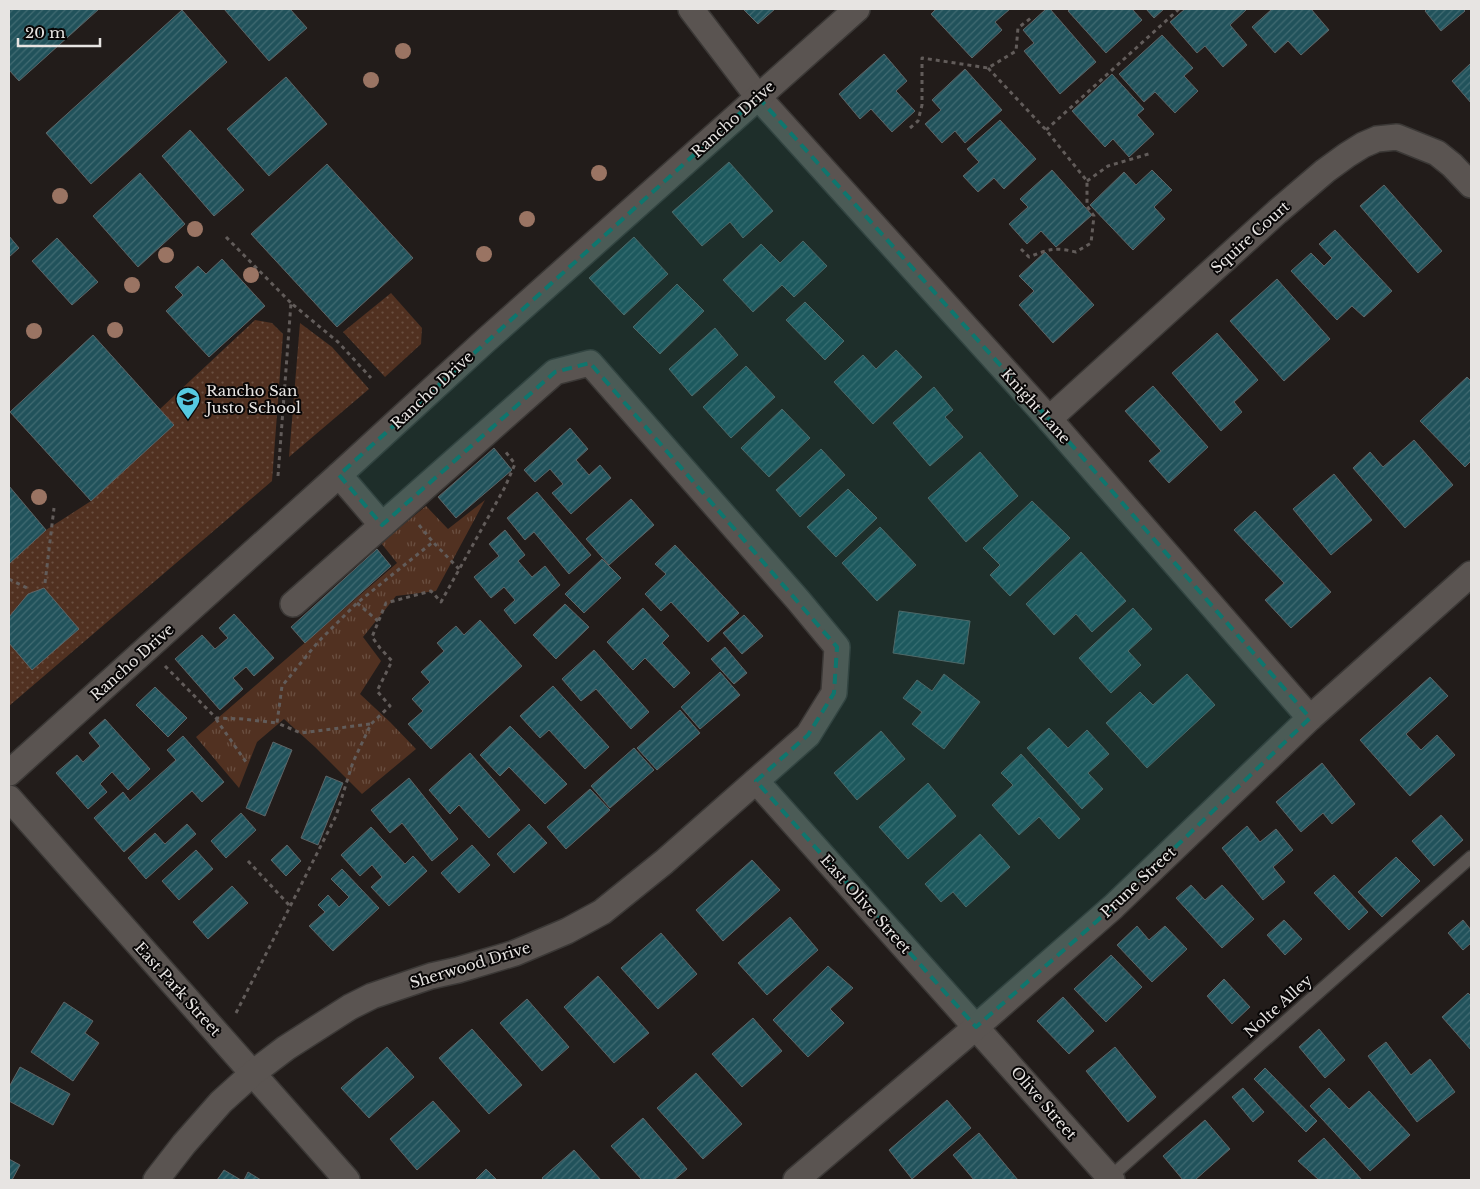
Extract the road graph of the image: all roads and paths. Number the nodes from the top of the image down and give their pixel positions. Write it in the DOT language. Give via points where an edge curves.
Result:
graph roads {
  1 [pos="691,9"];
  2 [pos="857,9"];
  3 [pos="1179,9"];
  4 [pos="1031,18"];
  5 [pos="988,68"];
  6 [pos="758,97"];
  7 [pos="910,128"];
  8 [pos="1046,130"];
  9 [pos="1152,153"];
  10 [pos="1087,181"];
  11 [pos="1471,185"];
  12 [pos="226,237"];
  13 [pos="1020,248"];
  14 [pos="291,303"];
  15 [pos="371,378"];
  16 [pos="1049,419"];
  17 [pos="503,448"];
  18 [pos="340,475"];
  19 [pos="278,476"];
  20 [pos="54,508"];
  21 [pos="382,525"];
  22 [pos="459,569"];
  23 [pos="1471,574"];
  24 [pos="9,578"];
  25 [pos="45,583"];
  26 [pos="29,589"];
  27 [pos="357,603"];
  28 [pos="293,604"];
  29 [pos="378,621"];
  30 [pos="148,648"];
  31 [pos="216,718"];
  32 [pos="1310,718"];
  33 [pos="277,723"];
  34 [pos="371,724"];
  35 [pos="246,762"];
  36 [pos="9,773"];
  37 [pos="756,781"];
  38 [pos="9,798"];
  39 [pos="1471,857"];
  40 [pos="248,861"];
  41 [pos="290,906"];
  42 [pos="235,1014"];
  43 [pos="976,1026"];
  44 [pos="253,1073"];
  45 [pos="1110,1179"];
  46 [pos="156,1180"];
  47 [pos="347,1180"];
  48 [pos="796,1180"];
  1 -- 6 [label="street, Knight Lane"];
  2 -- 6 [label="street, Rancho Drive"];
  3 -- 8 [label="path"];
  4 -- 5 [label="path" via="1018,28 1016,51"];
  5 -- 7 [label="path" via="922,58 922,105 918,121"];
  5 -- 8 [label="path"];
  6 -- 16 [label="street, Knight Lane"];
  6 -- 18 [label="street, Rancho Drive" via="484,341"];
  8 -- 10 [label="path"];
  9 -- 10 [label="path" via="1108,166"];
  10 -- 13 [label="path" via="1087,206 1094,216 1091,243 1076,252 1049,249 1029,257"];
  11 -- 16 [label="street, Squire Court" via="1437,153 1396,137 1377,139 1363,145 1324,171 1277,212"];
  12 -- 14 [label="path"];
  14 -- 15 [label="path" via="338,342"];
  14 -- 19 [label="path"];
  16 -- 32 [label="street, Knight Lane"];
  17 -- 22 [label="path" via="515,464"];
  18 -- 21 [label="street"];
  18 -- 30 [label="street, Rancho Drive"];
  20 -- 25 [label="path"];
  21 -- 28 [label="street"];
  21 -- 37 [label="street, Sherwood Drive" via="555,372 590,363 837,647 834,694 808,735"];
  22 -- 27 [label="path" via="433,542"];
  22 -- 29 [label="path" via="441,602 431,591 386,603"];
  23 -- 32 [label="street, Prune Street"];
  24 -- 26 [label="path"];
  27 -- 29 [label="path"];
  27 -- 33 [label="path" via="318,642 282,686"];
  29 -- 34 [label="path" via="372,637 392,661 377,691 390,706"];
  30 -- 31 [label="path"];
  30 -- 36 [label="street, Rancho Drive"];
  31 -- 33 [label="path"];
  31 -- 35 [label="path"];
  32 -- 43 [label="street, Prune Street" via="1112,906"];
  33 -- 34 [label="path" via="301,733"];
  34 -- 41 [label="path" via="353,762 336,816"];
  37 -- 43 [label="street, East Olive Street"];
  37 -- 44 [label="street, Sherwood Drive" via="602,912 515,953 372,996 286,1048"];
  38 -- 44 [label="street, East Park Street"];
  39 -- 45 [label="lane, Nolte Alley"];
  40 -- 41 [label="path"];
  41 -- 42 [label="path"];
  43 -- 45 [label="street, Olive Street"];
  43 -- 48 [label="street, Prune Street"];
  44 -- 46 [label="street, Sherwood Drive" via="215,1109"];
  44 -- 47 [label="street, East Park Street"];
}
